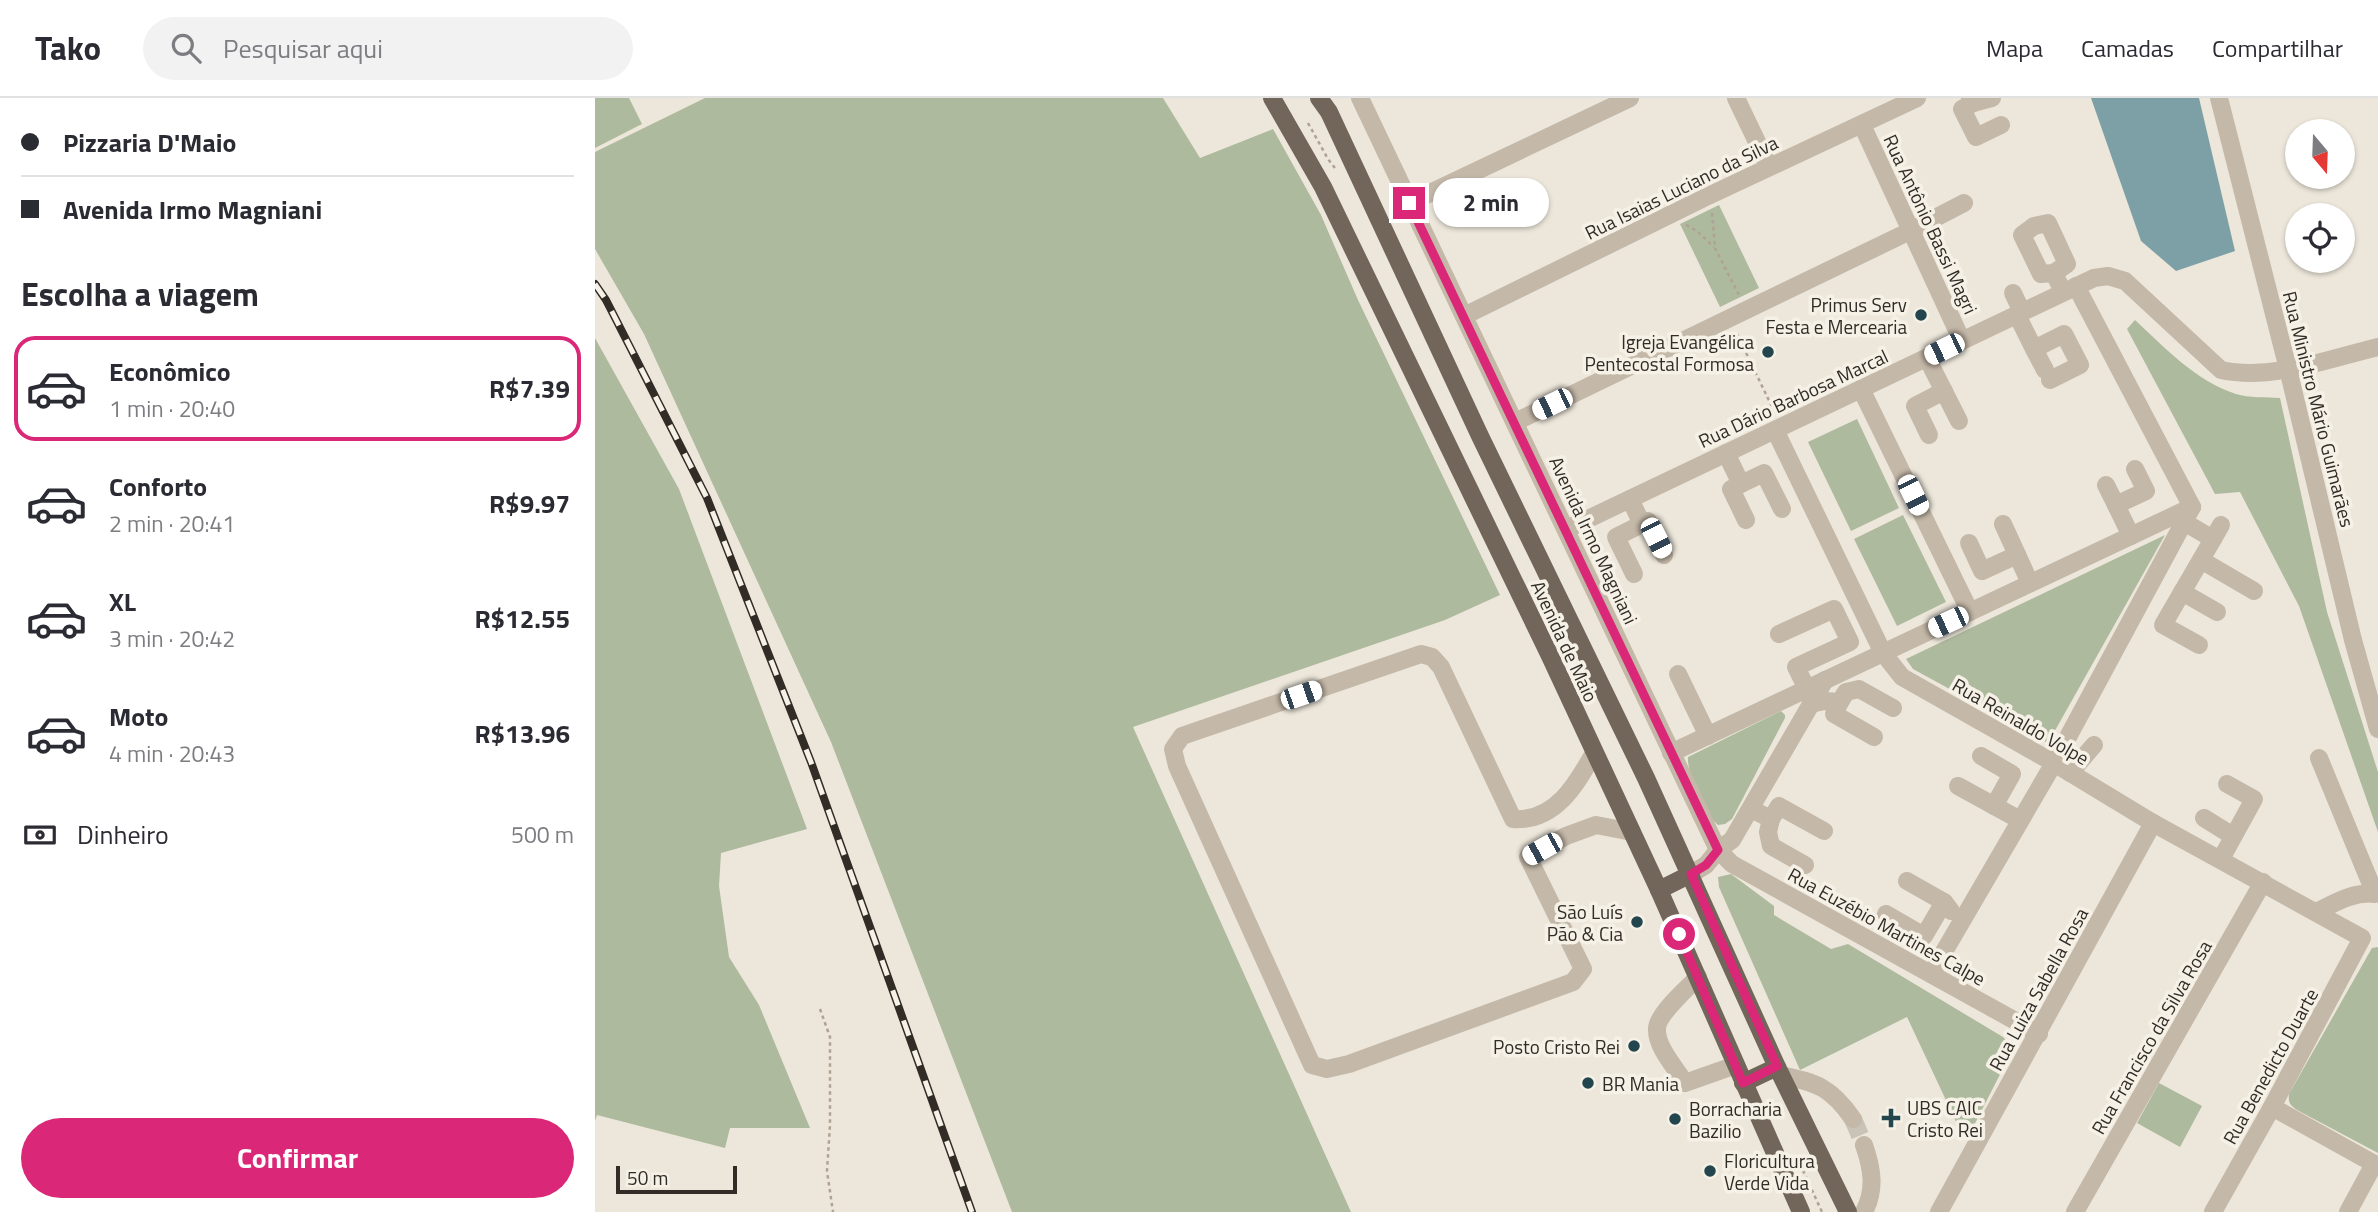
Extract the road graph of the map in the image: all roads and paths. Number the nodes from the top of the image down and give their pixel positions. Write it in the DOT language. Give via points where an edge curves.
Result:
graph roads {
  1 [pos="1272,98"];
  2 [pos="1319,98"];
  3 [pos="1360,98"];
  4 [pos="1630,98"];
  5 [pos="1736,98"];
  6 [pos="1917,98"];
  7 [pos="1992,98"];
  8 [pos="2219,98"];
  9 [pos="1972,101"];
  10 [pos="1862,125"];
  11 [pos="2001,125"];
  12 [pos="1769,167"];
  13 [pos="1706,197"];
  14 [pos="1409,203"];
  15 [pos="1964,203"];
  16 [pos="1668,215"];
  17 [pos="1910,231"];
  18 [pos="1715,248"];
  19 [pos="2054,273"];
  20 [pos="2070,289"];
  21 [pos="2013,293"];
  22 [pos="1747,310"];
  23 [pos="2019,314"];
  24 [pos="1464,316"];
  25 [pos="1734,326"];
  26 [pos="1962,341"];
  27 [pos="2378,347"];
  28 [pos="2034,349"];
  29 [pos="1927,358"];
  30 [pos="2288,369"];
  31 [pos="1861,389"];
  32 [pos="1944,391"];
  33 [pos="1796,420"];
  34 [pos="1959,421"];
  35 [pos="1515,422"];
  36 [pos="1775,430"];
  37 [pos="1929,435"];
  38 [pos="1480,436"];
  39 [pos="1453,453"];
  40 [pos="1726,453"];
  41 [pos="2135,469"];
  42 [pos="1741,484"];
  43 [pos="2106,485"];
  44 [pos="1630,499"];
  45 [pos="2116,505"];
  46 [pos="1782,509"];
  47 [pos="2188,514"];
  48 [pos="1746,520"];
  49 [pos="1642,524"];
  50 [pos="2003,524"];
  51 [pos="1567,529"];
  52 [pos="2131,536"];
  53 [pos="1969,543"];
  54 [pos="1664,555"];
  55 [pos="2017,555"];
  56 [pos="2201,560"];
  57 [pos="1634,574"];
  58 [pos="2030,583"];
  59 [pos="2182,592"];
  60 [pos="2254,592"];
  61 [pos="1969,612"];
  62 [pos="2217,612"];
  63 [pos="1779,635"];
  64 [pos="2199,645"];
  65 [pos="1883,653"];
  66 [pos="1678,674"];
  67 [pos="1809,697"];
  68 [pos="1840,702"];
  69 [pos="1893,708"];
  70 [pos="2378,729"];
  71 [pos="1708,736"];
  72 [pos="1874,737"];
  73 [pos="2094,745"];
  74 [pos="1594,752"];
  75 [pos="1671,754"];
  76 [pos="1982,756"];
  77 [pos="2319,758"];
  78 [pos="2054,763"];
  79 [pos="2070,773"];
  80 [pos="2227,784"];
  81 [pos="1958,786"];
  82 [pos="1994,806"];
  83 [pos="1751,809"];
  84 [pos="2204,818"];
  85 [pos="1771,819"];
  86 [pos="2020,820"];
  87 [pos="2154,823"];
  88 [pos="1824,831"];
  89 [pos="1632,832"];
  90 [pos="2234,836"];
  91 [pos="1718,850"];
  92 [pos="2221,859"];
  93 [pos="1805,865"];
  94 [pos="1691,874"];
  95 [pos="1907,881"];
  96 [pos="2263,883"];
  97 [pos="1659,891"];
  98 [pos="2377,898"];
  99 [pos="1944,902"];
  100 [pos="2316,912"];
  101 [pos="1886,915"];
  102 [pos="1962,920"];
  103 [pos="2362,939"];
  104 [pos="1931,974"];
  105 [pos="1698,977"];
  106 [pos="820,1009"];
  107 [pos="2039,1034"];
  108 [pos="1736,1065"];
  109 [pos="1779,1071"];
  110 [pos="1743,1083"];
  111 [pos="2272,1107"];
  112 [pos="1853,1119"];
  113 [pos="1864,1145"];
  114 [pos="2376,1165"];
  115 [pos="833,1212"];
  116 [pos="1801,1212"];
  117 [pos="1848,1212"];
  118 [pos="1864,1212"];
  119 [pos="1939,1212"];
  120 [pos="2075,1212"];
  121 [pos="2213,1212"];
  122 [pos="2348,1212"];
  1 -- 39 [label="main road, Avenida de Maio" via="1323,187"];
  2 -- 38 [label="main road, Avenida de Maio"];
  3 -- 14 [label="street, Avenida Irmo Magniani"];
  4 -- 14 [label="street"];
  5 -- 12 [label="street"];
  6 -- 10 [label="street, Rua Isaias Luciano da Silva"];
  7 -- 9 [label="street"];
  8 -- 30 [label="street, Rua Ministro Mário Guimarães"];
  9 -- 11 [label="street" via="1962,109 1976,137"];
  10 -- 12 [label="street, Rua Isaias Luciano da Silva"];
  10 -- 17 [label="street, Rua Antônio Bassi Magri"];
  12 -- 13 [label="street, Rua Isaias Luciano da Silva"];
  13 -- 16 [label="street, Rua Isaias Luciano da Silva"];
  13 -- 18 [label="path" via="1713,214"];
  14 -- 24 [label="street, Avenida Irmo Magniani"];
  15 -- 17 [label="street"];
  16 -- 18 [label="path" via="1697,231"];
  16 -- 24 [label="street, Rua Isaias Luciano da Silva"];
  17 -- 22 [label="street"];
  17 -- 26 [label="street, Rua Antônio Bassi Magri"];
  18 -- 22 [label="path"];
  19 -- 20 [label="street"];
  20 -- 23 [label="street, Rua Dário Barbosa Marcal"];
  20 -- 30 [label="street, Rua Dário Barbosa Marcal" via="2094,278 2125,281 2221,370 2240,374"];
  20 -- 47 [label="street"];
  21 -- 23 [label="street"];
  22 -- 35 [label="street"];
  23 -- 26 [label="street, Rua Dário Barbosa Marcal"];
  23 -- 28 [label="street"];
  24 -- 35 [label="street, Avenida Irmo Magniani"];
  25 -- 33 [label="path" via="1777,418 1792,411"];
  26 -- 29 [label="street, Rua Dário Barbosa Marcal"];
  27 -- 30 [label="street, Rua Dário Barbosa Marcal"];
  28 -- 28 [label="street" via="2047,375 2080,365 2064,334"];
  29 -- 31 [label="street, Rua Dário Barbosa Marcal"];
  29 -- 32 [label="street"];
  30 -- 70 [label="street, Rua Ministro Mário Guimarães"];
  31 -- 33 [label="street, Rua Dário Barbosa Marcal"];
  31 -- 61 [label="street"];
  32 -- 34 [label="street"];
  32 -- 37 [label="street" via="1915,406"];
  33 -- 36 [label="street, Rua Dário Barbosa Marcal"];
  35 -- 51 [label="street, Avenida Irmo Magniani"];
  36 -- 40 [label="street, Rua Dário Barbosa Marcal"];
  36 -- 65 [label="street, Rua Reinaldo Volpe"];
  38 -- 39 [label="main road"];
  38 -- 94 [label="main road, Avenida de Maio"];
  39 -- 74 [label="main road, Avenida de Maio"];
  40 -- 42 [label="street"];
  40 -- 44 [label="street, Rua Dário Barbosa Marcal"];
  41 -- 45 [label="street" via="2146,491"];
  42 -- 46 [label="street" via="1764,473"];
  42 -- 48 [label="street" via="1731,489"];
  43 -- 45 [label="street"];
  44 -- 49 [label="street"];
  44 -- 51 [label="street, Rua Dário Barbosa Marcal"];
  45 -- 52 [label="street"];
  47 -- 52 [label="street"];
  47 -- 56 [label="street" via="2217,532"];
  47 -- 78 [label="street"];
  49 -- 54 [label="street" via="1648,521"];
  49 -- 57 [label="street" via="1616,537"];
  50 -- 55 [label="street"];
  51 -- 75 [label="street, Avenida Irmo Magniani"];
  52 -- 58 [label="street"];
  53 -- 55 [label="street" via="1982,571"];
  55 -- 58 [label="street"];
  56 -- 59 [label="street"];
  56 -- 60 [label="street"];
  58 -- 61 [label="street"];
  59 -- 62 [label="street"];
  59 -- 64 [label="street" via="2163,625"];
  61 -- 65 [label="street"];
  63 -- 67 [label="street" via="1835,609 1850,642 1796,667"];
  65 -- 67 [label="street" via="1825,680"];
  65 -- 78 [label="street, Rua Reinaldo Volpe" via="1902,677"];
  66 -- 71 [label="street"];
  67 -- 68 [label="street"];
  67 -- 71 [label="street"];
  67 -- 83 [label="street"];
  68 -- 69 [label="street" via="1846,692 1859,689"];
  68 -- 72 [label="street" via="1833,714"];
  71 -- 75 [label="street"];
  73 -- 79 [label="street"];
  74 -- 89 [label="main road, Avenida de Maio"];
  74 -- 89 [label="street" via="1575,786 1553,807 1527,820 1513,819 1441,667 1421,654 1182,737 1173,749 1312,1065 1327,1069 1573,982 1583,970 1528,857 1596,825"];
  75 -- 91 [label="street, Avenida Irmo Magniani"];
  76 -- 82 [label="street" via="2012,774"];
  77 -- 98 [label="street"];
  78 -- 79 [label="street, Rua Reinaldo Volpe"];
  78 -- 86 [label="street"];
  79 -- 87 [label="street, Rua Reinaldo Volpe"];
  80 -- 90 [label="street" via="2255,799"];
  81 -- 82 [label="street"];
  82 -- 86 [label="street"];
  83 -- 85 [label="street"];
  83 -- 91 [label="street" via="1732,840"];
  84 -- 90 [label="street"];
  85 -- 88 [label="street" via="1779,806"];
  85 -- 93 [label="street" via="1771,846"];
  86 -- 102 [label="street"];
  87 -- 92 [label="street, Rua Reinaldo Volpe"];
  87 -- 107 [label="street, Rua Luiza Sabella Rosa"];
  89 -- 97 [label="main road, Avenida de Maio"];
  90 -- 92 [label="street"];
  91 -- 94 [label="street"];
  91 -- 104 [label="street, Rua Euzébio Martines Calpe" via="1732,864"];
  92 -- 96 [label="street, Rua Reinaldo Volpe"];
  94 -- 97 [label="main road"];
  94 -- 109 [label="main road, Avenida de Maio"];
  95 -- 99 [label="street"];
  96 -- 100 [label="street, Rua Reinaldo Volpe"];
  96 -- 120 [label="street, Rua Francisco da Silva Rosa"];
  97 -- 105 [label="main road, Avenida de Maio"];
  98 -- 100 [label="street" via="2363,892"];
  99 -- 101 [label="street" via="1924,936"];
  99 -- 102 [label="street"];
  100 -- 103 [label="street, Rua Reinaldo Volpe"];
  102 -- 104 [label="street"];
  103 -- 111 [label="street, Rua Benedicto Duarte"];
  104 -- 107 [label="street, Rua Euzébio Martines Calpe"];
  105 -- 108 [label="main road, Avenida de Maio"];
  105 -- 108 [label="street" via="1660,1018 1660,1042 1685,1083"];
  106 -- 115 [label="path" via="830,1037 827,1171"];
  107 -- 119 [label="street, Rua Luiza Sabella Rosa"];
  108 -- 110 [label="main road, Avenida de Maio"];
  109 -- 110 [label="main road"];
  109 -- 112 [label="street" via="1832,1093"];
  109 -- 117 [label="main road, Avenida de Maio"];
  110 -- 116 [label="main road, Avenida de Maio"];
  111 -- 114 [label="street"];
  111 -- 121 [label="street, Rua Benedicto Duarte"];
  113 -- 118 [label="street" via="1873,1181"];
  114 -- 122 [label="street"];
}
